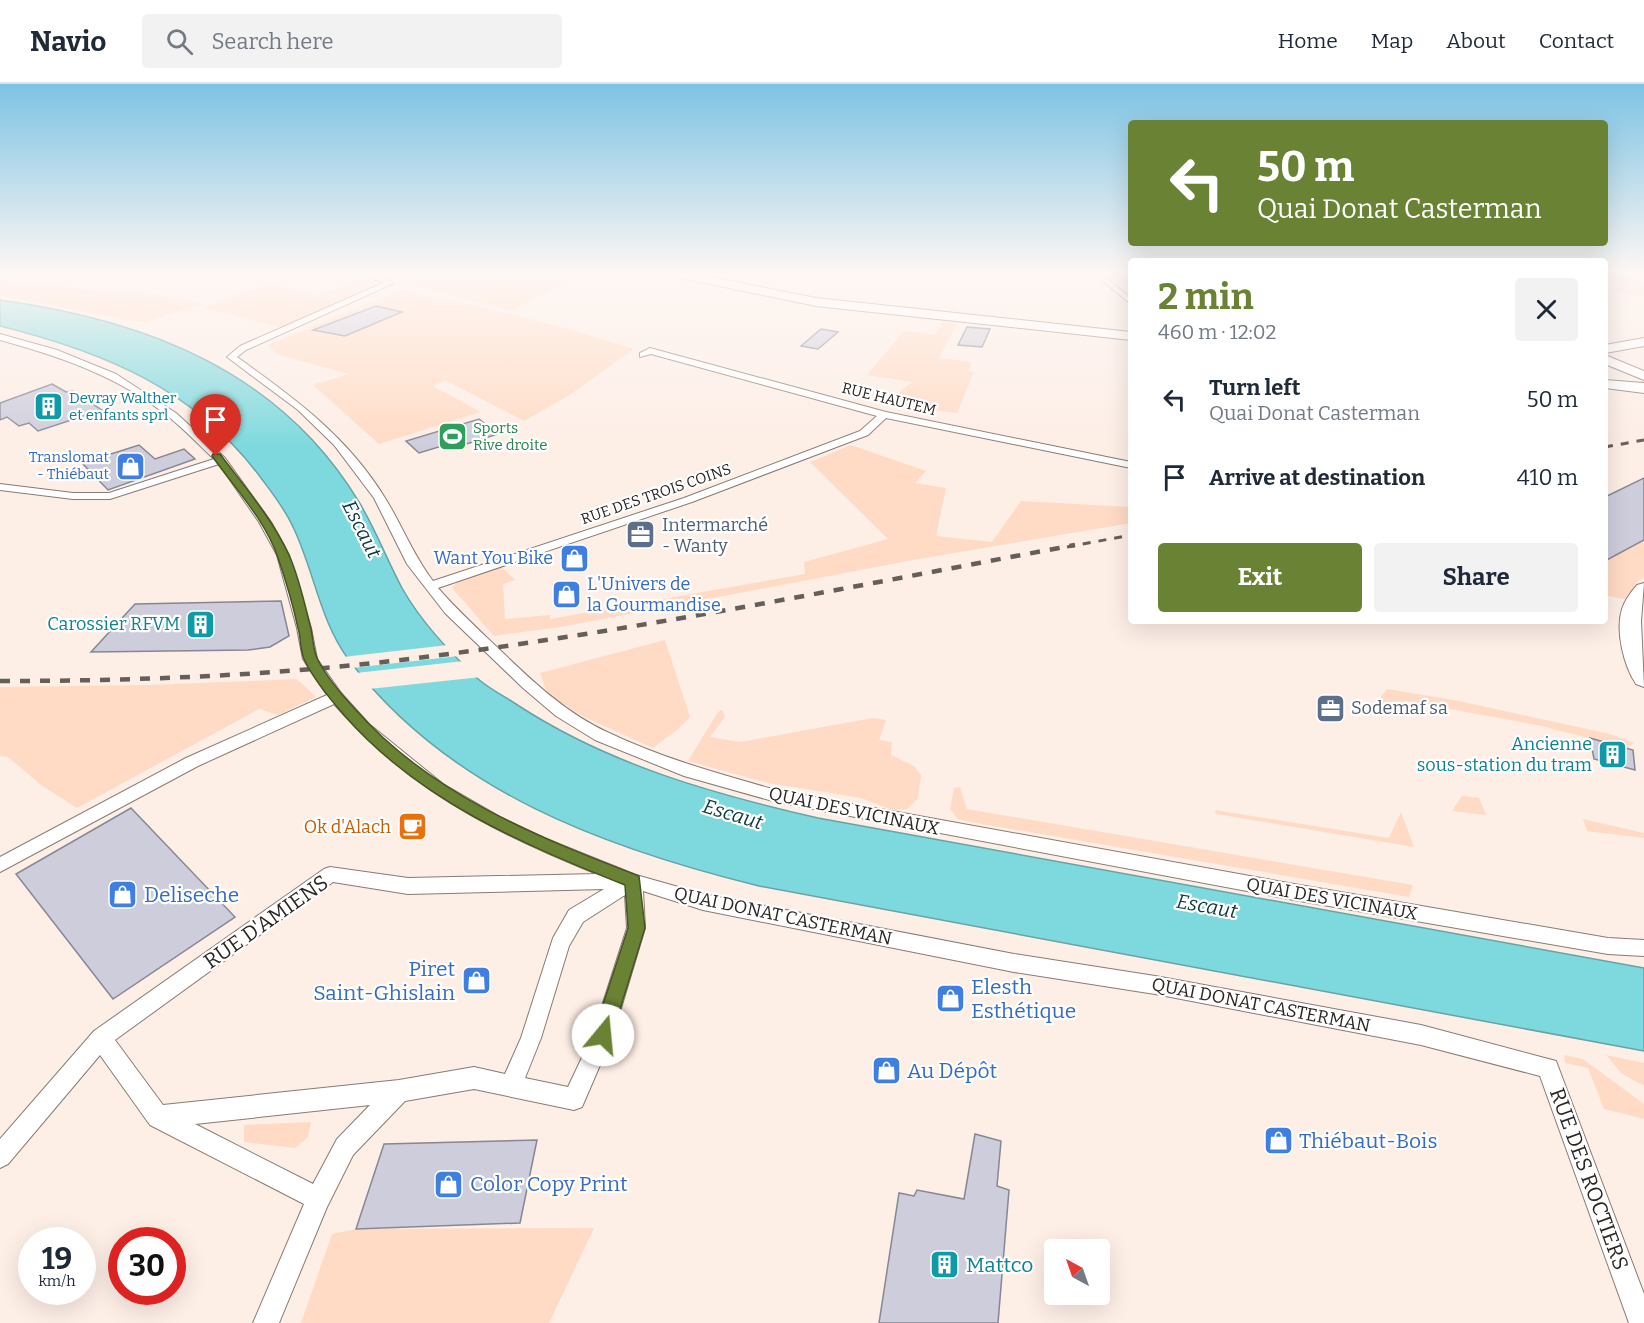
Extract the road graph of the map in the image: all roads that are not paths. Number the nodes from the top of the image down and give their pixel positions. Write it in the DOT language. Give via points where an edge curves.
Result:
graph roads {
  1 [pos="280,332"];
  2 [pos="1092,332"];
  3 [pos="1128,336"];
  4 [pos="0,337"];
  5 [pos="1644,342"];
  6 [pos="1608,348"];
  7 [pos="642,355"];
  8 [pos="1608,360"];
  9 [pos="1644,376"];
  10 [pos="1608,384"];
  11 [pos="1644,388"];
  12 [pos="884,415"];
  13 [pos="220,460"];
  14 [pos="1128,464"];
  15 [pos="0,487"];
  16 [pos="430,586"];
  17 [pos="1644,589"];
  18 [pos="1644,679"];
  19 [pos="336,697"];
  20 [pos="0,865"];
  21 [pos="633,881"];
  22 [pos="1644,948"];
  23 [pos="101,1038"];
  24 [pos="1548,1068"];
  25 [pos="511,1085"];
  26 [pos="399,1091"];
  27 [pos="158,1117"];
  28 [pos="0,1156"];
  29 [pos="318,1199"];
  30 [pos="267,1323"];
  31 [pos="1642,1323"];
  1 -- 16 [label="street, QUAI DES VICINAUX" via="231,357 302,408 338,443 379,498 413,564"];
  2 -- 3 [label="main road"];
  4 -- 13 [label="street, QUAI DONAT CASTERMAN" via="54,352 132,387 174,415"];
  5 -- 6 [label="street"];
  7 -- 12 [label="street, RUE HAUTEM" via="650,351"];
  8 -- 9 [label="main road"];
  10 -- 11 [label="main road"];
  12 -- 14 [label="street, RUE HAUTEM"];
  12 -- 16 [label="street, RUE DES TROIS COINS" via="864,433 688,500"];
  13 -- 15 [label="street" via="110,496 73,496"];
  13 -- 19 [label="street, QUAI DONAT CASTERMAN" via="265,522 283,555 310,659"];
  16 -- 22 [label="street, QUAI DES VICINAUX" via="528,686 561,712 632,750 727,783 1012,842 1597,944"];
  17 -- 18 [label="main road" via="1634,601 1629,629"];
  19 -- 20 [label="street" via="192,762"];
  19 -- 21 [label="street, QUAI DONAT CASTERMAN" via="379,742 437,788 538,843"];
  21 -- 23 [label="street, RUE D'AMIENS" via="408,886 330,874"];
  21 -- 24 [label="street, QUAI DONAT CASTERMAN" via="703,902 1014,963 1421,1035"];
  21 -- 25 [label="street" via="576,916 560,944 531,1038"];
  21 -- 25 [label="street" via="636,928 603,1035 574,1099"];
  23 -- 27 [label="street"];
  23 -- 28 [label="street, RUE D'AMIENS"];
  24 -- 31 [label="street, RUE DES ROCTIERS"];
  25 -- 26 [label="street" via="474,1078"];
  26 -- 27 [label="street"];
  26 -- 29 [label="street" via="345,1147"];
  27 -- 29 [label="street"];
  29 -- 30 [label="street"];
}
